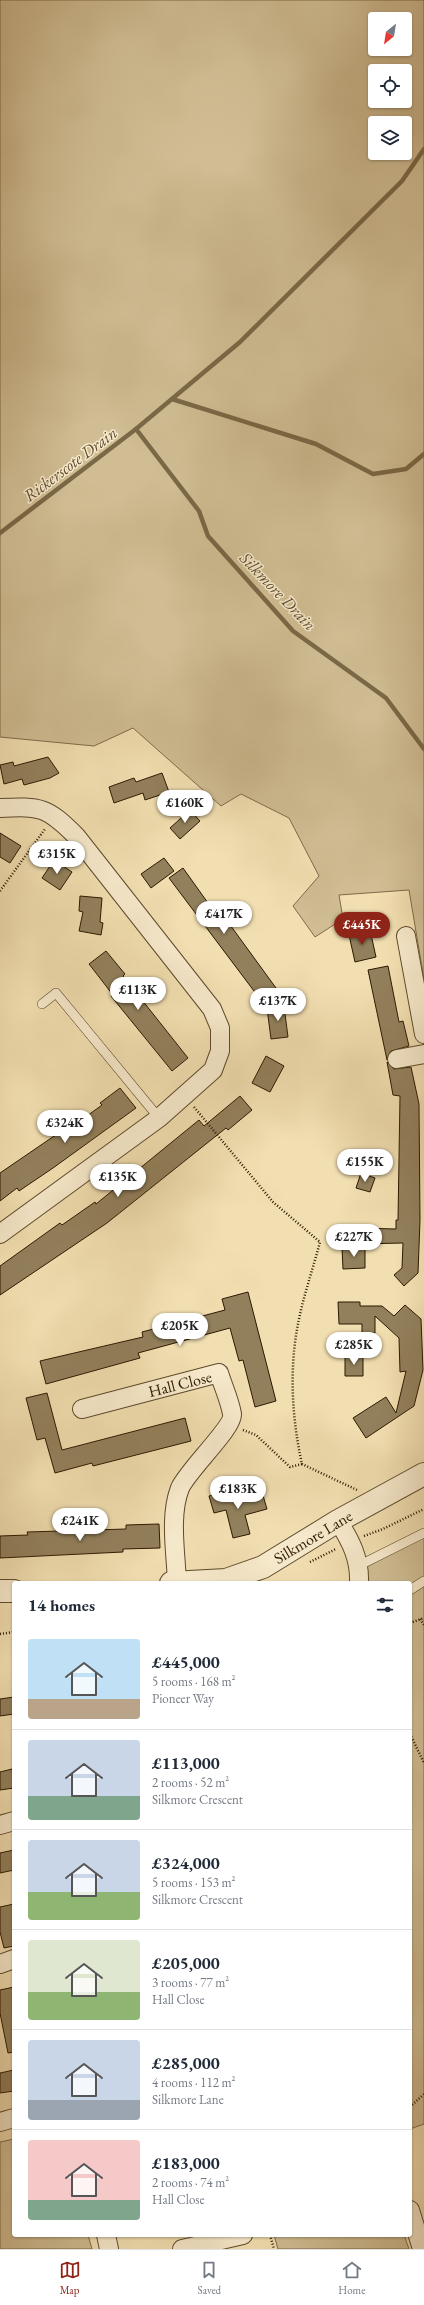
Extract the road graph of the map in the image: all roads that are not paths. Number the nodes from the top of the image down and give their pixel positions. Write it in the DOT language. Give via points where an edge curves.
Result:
graph roads {
  1 [pos="0,808"];
  2 [pos="406,936"];
  3 [pos="42,1004"];
  4 [pos="423,1026"];
  5 [pos="424,1054"];
  6 [pos="397,1059"];
  7 [pos="159,1118"];
  8 [pos="0,1234"];
  9 [pos="82,1409"];
  10 [pos="424,1474"];
  11 [pos="338,1522"];
  12 [pos="424,1533"];
  13 [pos="359,1574"];
  14 [pos="177,1581"];
  15 [pos="210,1581"];
  16 [pos="424,1581"];
  17 [pos="412,1589"];
  18 [pos="0,1591"];
  19 [pos="12,1591"];
  20 [pos="12,1822"];
  21 [pos="0,1825"];
  22 [pos="12,1960"];
  23 [pos="0,1964"];
  24 [pos="12,2119"];
  25 [pos="0,2122"];
  26 [pos="412,2221"];
  27 [pos="106,2237"];
  28 [pos="234,2237"];
  29 [pos="246,2237"];
  30 [pos="109,2249"];
  31 [pos="182,2249"];
  32 [pos="245,2249"];
  33 [pos="422,2249"];
  1 -- 7 [label="street" via="31,806 55,816 76,836 212,1009 220,1028 220,1051 213,1070"];
  2 -- 4 [label="street"];
  3 -- 7 [label="lane" via="56,993"];
  5 -- 6 [label="street"];
  7 -- 8 [label="street"];
  9 -- 14 [label="street, Hall Close" via="219,1373 233,1415 230,1425 194,1466 180,1488 175,1507"];
  10 -- 11 [label="street, Silkmore Lane"];
  11 -- 13 [label="street" via="351,1541"];
  11 -- 15 [label="street, Silkmore Lane" via="263,1567 226,1580"];
  12 -- 13 [label="lane"];
  16 -- 17 [label="lane"];
  18 -- 19 [label="street"];
  20 -- 21 [label="street"];
  22 -- 23 [label="street"];
  24 -- 25 [label="street"];
  26 -- 33 [label="street"];
  27 -- 30 [label="street"];
  28 -- 31 [label="street"];
  29 -- 32 [label="street"];
}
